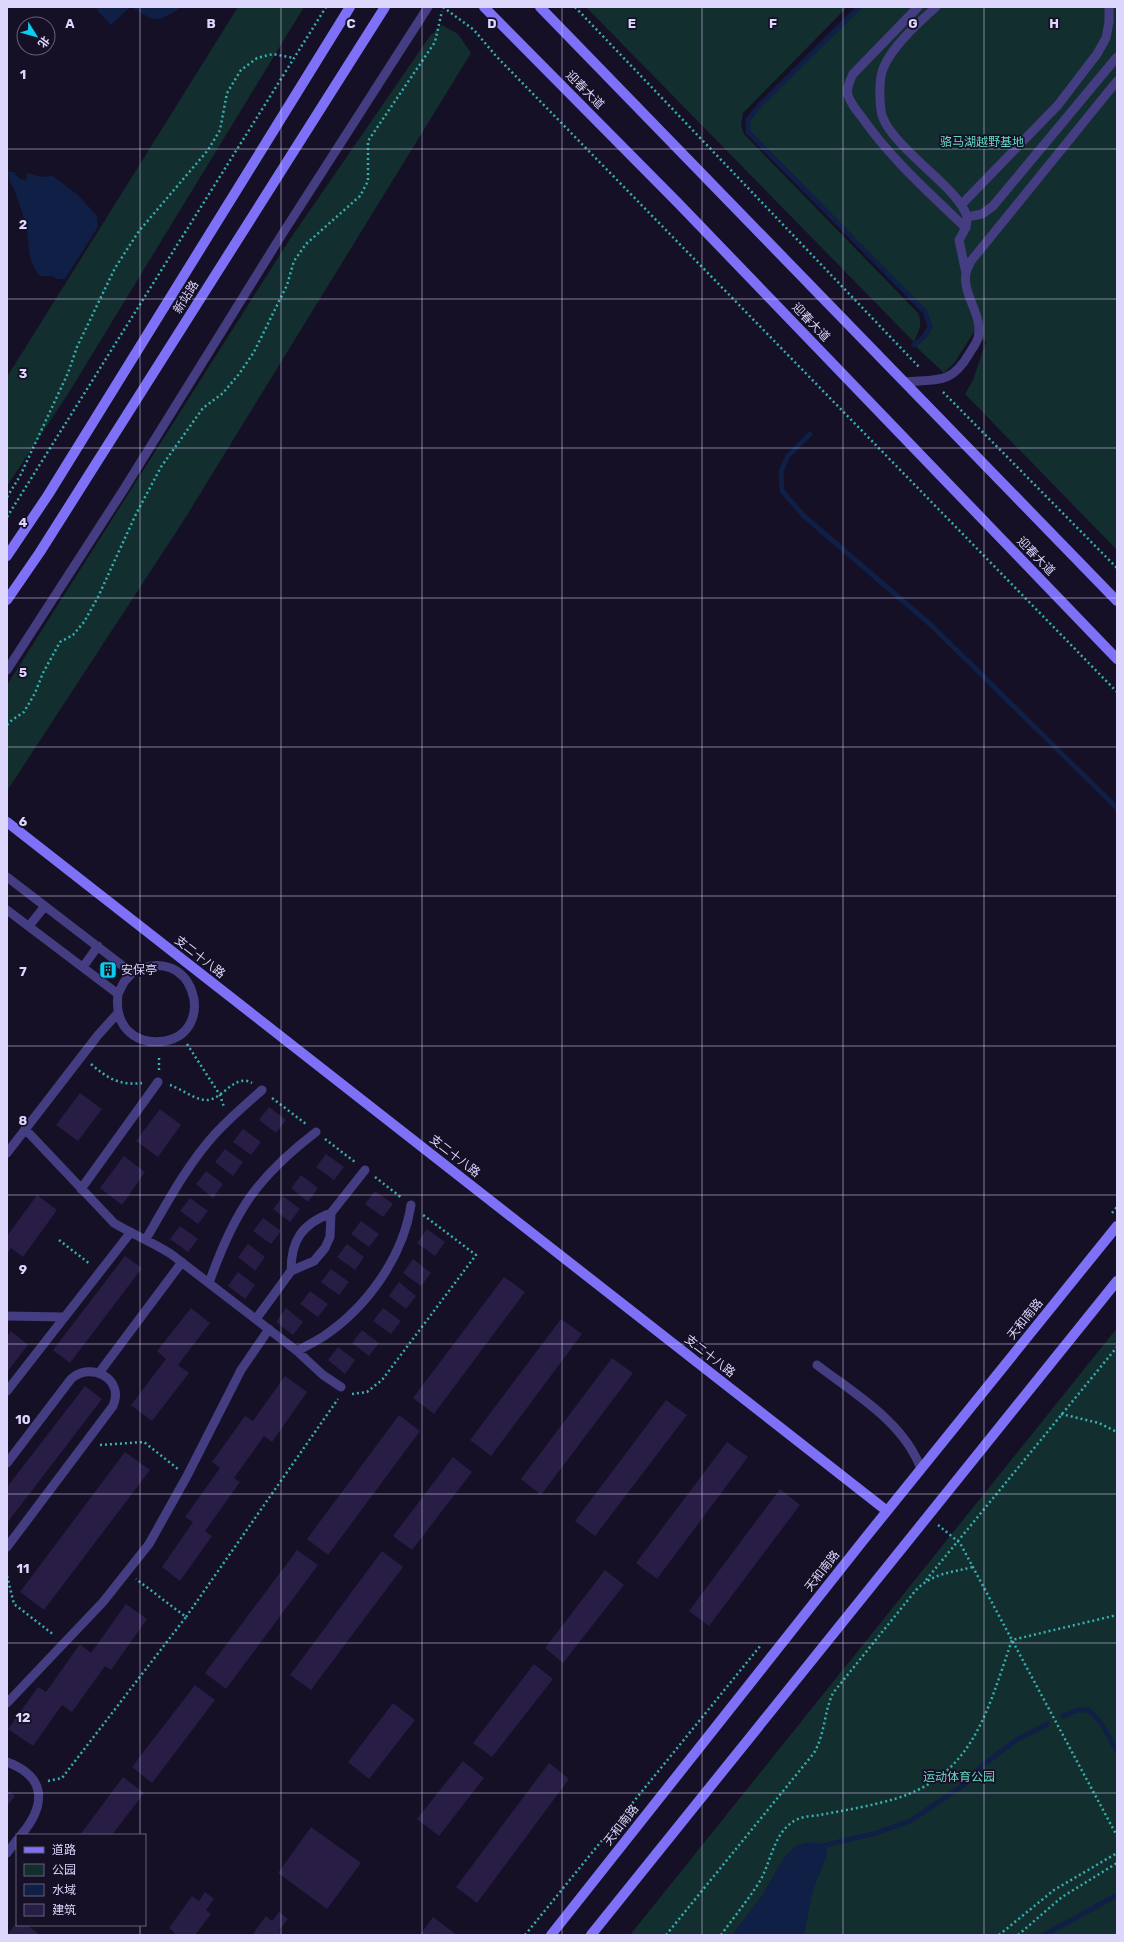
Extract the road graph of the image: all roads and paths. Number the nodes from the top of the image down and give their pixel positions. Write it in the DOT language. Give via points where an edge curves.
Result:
graph roads {
  1 [pos="326,7"];
  2 [pos="345,7"];
  3 [pos="350,7"];
  4 [pos="385,7"];
  5 [pos="428,7"];
  6 [pos="443,7"];
  7 [pos="484,7"];
  8 [pos="540,7"];
  9 [pos="575,7"];
  10 [pos="918,7"];
  11 [pos="936,7"];
  12 [pos="1109,7"];
  13 [pos="334,32"];
  14 [pos="1117,57"];
  15 [pos="294,58"];
  16 [pos="1117,81"];
  17 [pos="961,205"];
  18 [pos="967,217"];
  19 [pos="966,228"];
  20 [pos="966,273"];
  21 [pos="932,380"];
  22 [pos="904,382"];
  23 [pos="7,497"];
  24 [pos="7,517"];
  25 [pos="7,556"];
  26 [pos="1117,568"];
  27 [pos="7,600"];
  28 [pos="1117,601"];
  29 [pos="1117,659"];
  30 [pos="7,670"];
  31 [pos="1117,692"];
  32 [pos="7,725"];
  33 [pos="7,822"];
  34 [pos="7,877"];
  35 [pos="45,906"];
  36 [pos="7,910"];
  37 [pos="29,926"];
  38 [pos="98,946"];
  39 [pos="83,967"];
  40 [pos="132,973"];
  41 [pos="118,994"];
  42 [pos="118,1013"];
  43 [pos="180,1034"];
  44 [pos="159,1042"];
  45 [pos="81,1056"];
  46 [pos="158,1082"];
  47 [pos="262,1090"];
  48 [pos="220,1095"];
  49 [pos="226,1123"];
  50 [pos="26,1129"];
  51 [pos="316,1132"];
  52 [pos="7,1153"];
  53 [pos="365,1170"];
  54 [pos="81,1189"];
  55 [pos="411,1205"];
  56 [pos="331,1213"];
  57 [pos="1117,1226"];
  58 [pos="131,1232"];
  59 [pos="146,1239"];
  60 [pos="59,1240"];
  61 [pos="182,1262"];
  62 [pos="290,1271"];
  63 [pos="100,1272"];
  64 [pos="1117,1281"];
  65 [pos="209,1283"];
  66 [pos="7,1316"];
  67 [pos="64,1317"];
  68 [pos="256,1319"];
  69 [pos="269,1330"];
  70 [pos="1117,1347"];
  71 [pos="297,1351"];
  72 [pos="817,1365"];
  73 [pos="99,1373"];
  74 [pos="342,1388"];
  75 [pos="7,1391"];
  76 [pos="1061,1414"];
  77 [pos="1117,1432"];
  78 [pos="84,1446"];
  79 [pos="7,1463"];
  80 [pos="921,1469"];
  81 [pos="188,1476"];
  82 [pos="887,1511"];
  83 [pos="928,1517"];
  84 [pos="958,1541"];
  85 [pos="7,1547"];
  86 [pos="973,1567"];
  87 [pos="128,1572"];
  88 [pos="7,1576"];
  89 [pos="926,1580"];
  90 [pos="1117,1615"];
  91 [pos="186,1617"];
  92 [pos="1012,1640"];
  93 [pos="65,1644"];
  94 [pos="7,1703"];
  95 [pos="7,1762"];
  96 [pos="37,1784"];
  97 [pos="22,1834"];
  98 [pos="1117,1836"];
  99 [pos="16,1841"];
  100 [pos="7,1853"];
  101 [pos="1117,1853"];
  102 [pos="1117,1863"];
  103 [pos="551,1935"];
  104 [pos="591,1935"];
  105 [pos="666,1935"];
  106 [pos="721,1935"];
  107 [pos="999,1935"];
  108 [pos="1018,1935"];
  1 -- 15 [label="path"];
  2 -- 13 [label="street"];
  3 -- 13 [label="street, 新站路"];
  4 -- 27 [label="street, 新站路" via="40,552"];
  5 -- 30 [label="lane"];
  6 -- 31 [label="path" via="474,30 501,62"];
  6 -- 32 [label="path" via="435,42 368,141 368,181 360,196 306,244 294,261 287,285 254,352 222,393 203,408 161,467 84,622 73,635 60,642 24,712"];
  7 -- 29 [label="street, 迎春大道" via="679,204"];
  8 -- 22 [label="street, 迎春大道"];
  9 -- 21 [label="path"];
  10 -- 19 [label="lane" via="853,74 848,84 848,95 882,144"];
  11 -- 17 [label="lane" via="904,39 882,72 882,118 896,138"];
  12 -- 17 [label="lane" via="1106,38 1097,54 1058,105"];
  13 -- 25 [label="street, 新站路" via="48,495"];
  14 -- 18 [label="lane" via="993,206 982,214"];
  15 -- 23 [label="path" via="273,54 257,58 241,70 228,93 220,130 208,150 138,231 115,268 20,476"];
  15 -- 24 [label="path"];
  16 -- 20 [label="lane" via="982,247 971,261"];
  17 -- 18 [label="lane"];
  18 -- 19 [label="lane"];
  19 -- 20 [label="lane" via="959,240"];
  20 -- 21 [label="lane" via="966,283 978,322 978,338 963,366 956,373 949,378"];
  21 -- 22 [label="lane"];
  21 -- 26 [label="path"];
  22 -- 28 [label="street, 迎春大道"];
  33 -- 82 [label="street, 支二十八路"];
  34 -- 35 [label="lane"];
  35 -- 37 [label="lane"];
  35 -- 38 [label="lane"];
  36 -- 37 [label="lane"];
  37 -- 39 [label="lane"];
  38 -- 39 [label="lane"];
  38 -- 40 [label="lane"];
  39 -- 41 [label="lane"];
  40 -- 41 [label="lane"];
  40 -- 43 [label="lane" via="142,967 166,966 186,979 194,996 195,1008 192,1019"];
  41 -- 42 [label="lane"];
  42 -- 44 [label="lane" via="129,1032 149,1042"];
  42 -- 45 [label="lane"];
  43 -- 44 [label="lane" via="168,1041"];
  43 -- 48 [label="path"];
  44 -- 46 [label="path"];
  45 -- 46 [label="path" via="106,1077 119,1083"];
  45 -- 50 [label="lane"];
  46 -- 48 [label="path" via="207,1100"];
  46 -- 54 [label="lane"];
  47 -- 48 [label="path" via="247,1080 239,1080"];
  47 -- 49 [label="lane"];
  47 -- 51 [label="path"];
  48 -- 49 [label="path"];
  49 -- 59 [label="lane" via="186,1173"];
  50 -- 52 [label="lane"];
  50 -- 54 [label="lane"];
  51 -- 53 [label="path"];
  51 -- 65 [label="lane" via="262,1179 242,1207 223,1245"];
  53 -- 55 [label="path"];
  53 -- 56 [label="lane"];
  54 -- 58 [label="lane" via="114,1223"];
  55 -- 71 [label="lane" via="408,1223 396,1254 369,1293 344,1321"];
  55 -- 74 [label="path" via="476,1255 375,1387 359,1394 352,1394"];
  56 -- 62 [label="lane" via="316,1219 304,1230 291,1256"];
  56 -- 62 [label="lane" via="330,1237 325,1248 314,1261"];
  57 -- 80 [label="street, 天和南路"];
  58 -- 59 [label="lane"];
  58 -- 63 [label="lane"];
  59 -- 61 [label="lane"];
  60 -- 63 [label="path"];
  61 -- 65 [label="lane"];
  61 -- 73 [label="lane"];
  62 -- 68 [label="lane"];
  63 -- 67 [label="lane"];
  64 -- 83 [label="street"];
  65 -- 68 [label="lane"];
  66 -- 67 [label="lane"];
  67 -- 75 [label="lane"];
  68 -- 69 [label="lane"];
  69 -- 71 [label="lane"];
  69 -- 81 [label="lane" via="241,1370"];
  70 -- 76 [label="path"];
  71 -- 74 [label="lane"];
  72 -- 80 [label="lane" via="892,1423 916,1455"];
  73 -- 78 [label="lane" via="113,1386 117,1398"];
  73 -- 79 [label="lane" via="83,1372 71,1379"];
  74 -- 91 [label="path"];
  76 -- 77 [label="path" via="1099,1423"];
  76 -- 84 [label="path"];
  78 -- 81 [label="path" via="144,1442"];
  78 -- 85 [label="lane"];
  80 -- 82 [label="street, 天和南路"];
  81 -- 87 [label="lane" via="149,1544"];
  82 -- 103 [label="street, 天和南路"];
  83 -- 84 [label="path"];
  83 -- 104 [label="street"];
  84 -- 86 [label="path"];
  84 -- 89 [label="path"];
  86 -- 89 [label="path"];
  86 -- 92 [label="path"];
  87 -- 91 [label="path"];
  87 -- 93 [label="lane"];
  88 -- 93 [label="path" via="14,1604"];
  89 -- 105 [label="path" via="833,1693 827,1705 820,1742 814,1753"];
  90 -- 92 [label="path"];
  91 -- 96 [label="path" via="62,1778"];
  92 -- 98 [label="path"];
  92 -- 106 [label="path" via="977,1734 952,1766 933,1782 912,1794 880,1803 796,1819 779,1838 760,1880"];
  93 -- 94 [label="lane"];
  95 -- 96 [label="lane" via="29,1774"];
  96 -- 97 [label="lane" via="40,1795 37,1810"];
  99 -- 100 [label="lane"];
  101 -- 107 [label="path" via="1054,1890"];
  102 -- 108 [label="path" via="1062,1897"];
}
